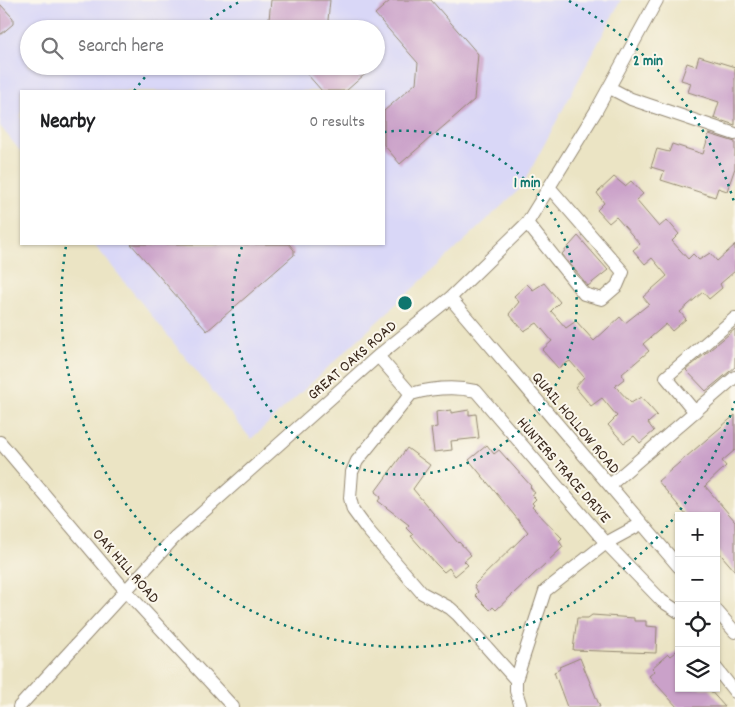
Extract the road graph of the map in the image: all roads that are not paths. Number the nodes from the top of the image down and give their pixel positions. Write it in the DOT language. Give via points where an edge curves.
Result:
graph roads {
  1 [pos="657,0"];
  2 [pos="610,88"];
  3 [pos="735,134"];
  4 [pos="548,187"];
  5 [pos="527,223"];
  6 [pos="450,298"];
  7 [pos="735,318"];
  8 [pos="378,356"];
  9 [pos="735,377"];
  10 [pos="411,394"];
  11 [pos="695,412"];
  12 [pos="0,442"];
  13 [pos="610,485"];
  14 [pos="641,524"];
  15 [pos="606,543"];
  16 [pos="675,562"];
  17 [pos="125,590"];
  18 [pos="675,609"];
  19 [pos="720,614"];
  20 [pos="734,629"];
  21 [pos="720,673"];
  22 [pos="516,680"];
  23 [pos="735,692"];
  24 [pos="19,707"];
  25 [pos="233,707"];
  26 [pos="521,707"];
  1 -- 2 [label="street, GREAT OAKS ROAD"];
  2 -- 3 [label="street" via="631,99"];
  2 -- 4 [label="street, GREAT OAKS ROAD"];
  4 -- 5 [label="street, GREAT OAKS ROAD"];
  4 -- 5 [label="street" via="623,272 618,286 602,299 584,294"];
  5 -- 6 [label="street, GREAT OAKS ROAD"];
  6 -- 8 [label="street, GREAT OAKS ROAD"];
  6 -- 13 [label="street, QUAIL HOLLOW ROAD"];
  7 -- 11 [label="street" via="666,377"];
  8 -- 10 [label="street"];
  8 -- 17 [label="street, GREAT OAKS ROAD" via="175,536"];
  9 -- 11 [label="street"];
  10 -- 15 [label="street, HUNTERS TRACE DRIVE" via="459,387 476,391"];
  10 -- 22 [label="street" via="357,461 349,486 353,510 422,593 458,615"];
  11 -- 13 [label="street"];
  12 -- 17 [label="street, OAK HILL ROAD"];
  13 -- 14 [label="street, QUAIL HOLLOW ROAD"];
  14 -- 15 [label="street"];
  14 -- 16 [label="street, QUAIL HOLLOW ROAD"];
  15 -- 18 [label="street, HUNTERS TRACE DRIVE" via="662,601"];
  15 -- 22 [label="street" via="545,591"];
  17 -- 24 [label="street, GREAT OAKS ROAD"];
  17 -- 25 [label="street, OAK HILL ROAD"];
  19 -- 20 [label="street"];
  21 -- 23 [label="street"];
  22 -- 26 [label="street"];
}
